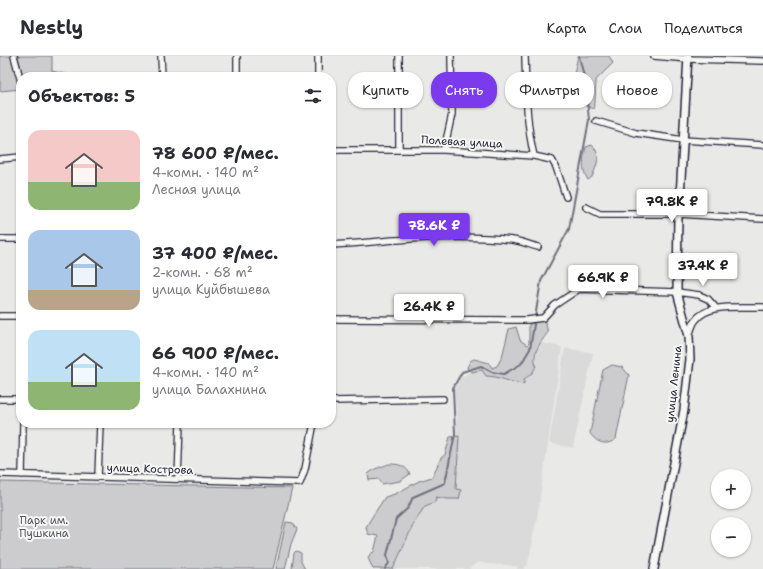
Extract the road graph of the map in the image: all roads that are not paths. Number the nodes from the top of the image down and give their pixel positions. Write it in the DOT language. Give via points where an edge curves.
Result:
graph roads {
  1 [pos="14,56"];
  2 [pos="161,56"];
  3 [pos="237,56"];
  4 [pos="318,56"];
  5 [pos="398,56"];
  6 [pos="451,56"];
  7 [pos="525,56"];
  8 [pos="654,56"];
  9 [pos="688,58"];
  10 [pos="763,61"];
  11 [pos="18,72"];
  12 [pos="162,72"];
  13 [pos="237,72"];
  14 [pos="318,72"];
  15 [pos="596,121"];
  16 [pos="683,140"];
  17 [pos="763,145"];
  18 [pos="399,149"];
  19 [pos="336,150"];
  20 [pos="444,150"];
  21 [pos="534,156"];
  22 [pos="16,157"];
  23 [pos="0,158"];
  24 [pos="566,197"];
  25 [pos="586,207"];
  26 [pos="678,214"];
  27 [pos="763,219"];
  28 [pos="0,239"];
  29 [pos="16,239"];
  30 [pos="336,245"];
  31 [pos="538,247"];
  32 [pos="677,292"];
  33 [pos="716,308"];
  34 [pos="763,308"];
  35 [pos="0,316"];
  36 [pos="16,316"];
  37 [pos="336,319"];
  38 [pos="689,336"];
  39 [pos="0,399"];
  40 [pos="16,399"];
  41 [pos="443,399"];
  42 [pos="336,401"];
  43 [pos="23,428"];
  44 [pos="100,428"];
  45 [pos="180,428"];
  46 [pos="313,428"];
  47 [pos="0,474"];
  48 [pos="22,474"];
  49 [pos="98,477"];
  50 [pos="178,479"];
  51 [pos="654,569"];
  1 -- 11 [label="street"];
  2 -- 12 [label="street"];
  3 -- 13 [label="street"];
  4 -- 14 [label="street"];
  5 -- 18 [label="street"];
  6 -- 20 [label="street" via="452,114"];
  7 -- 21 [label="street" via="527,115"];
  8 -- 9 [label="street"];
  9 -- 10 [label="street"];
  9 -- 16 [label="street, улица Ленина"];
  15 -- 16 [label="street" via="636,133"];
  16 -- 17 [label="street"];
  16 -- 26 [label="street, улица Ленина"];
  18 -- 19 [label="street, Полевая улица"];
  18 -- 20 [label="street, Полевая улица"];
  20 -- 21 [label="street, Полевая улица"];
  21 -- 24 [label="street, Полевая улица" via="552,160"];
  22 -- 23 [label="street"];
  25 -- 26 [label="street" via="600,214"];
  26 -- 27 [label="street"];
  26 -- 32 [label="street, улица Ленина"];
  28 -- 29 [label="street"];
  30 -- 31 [label="street" via="427,238 476,238 513,240"];
  32 -- 33 [label="street" via="699,295 708,299"];
  32 -- 37 [label="street" via="579,289 555,305 543,318 527,320"];
  32 -- 38 [label="street, улица Ленина"];
  33 -- 34 [label="street"];
  33 -- 38 [label="street" via="702,313 694,321"];
  35 -- 36 [label="street"];
  38 -- 51 [label="street, улица Ленина" via="690,356 684,410"];
  39 -- 40 [label="street"];
  41 -- 42 [label="street"];
  43 -- 48 [label="street"];
  44 -- 49 [label="street"];
  45 -- 50 [label="street"];
  46 -- 50 [label="street, улица Кострова" via="300,483"];
  47 -- 48 [label="street, улица Кострова"];
  48 -- 49 [label="street, улица Кострова"];
  49 -- 50 [label="street, улица Кострова"];
}
